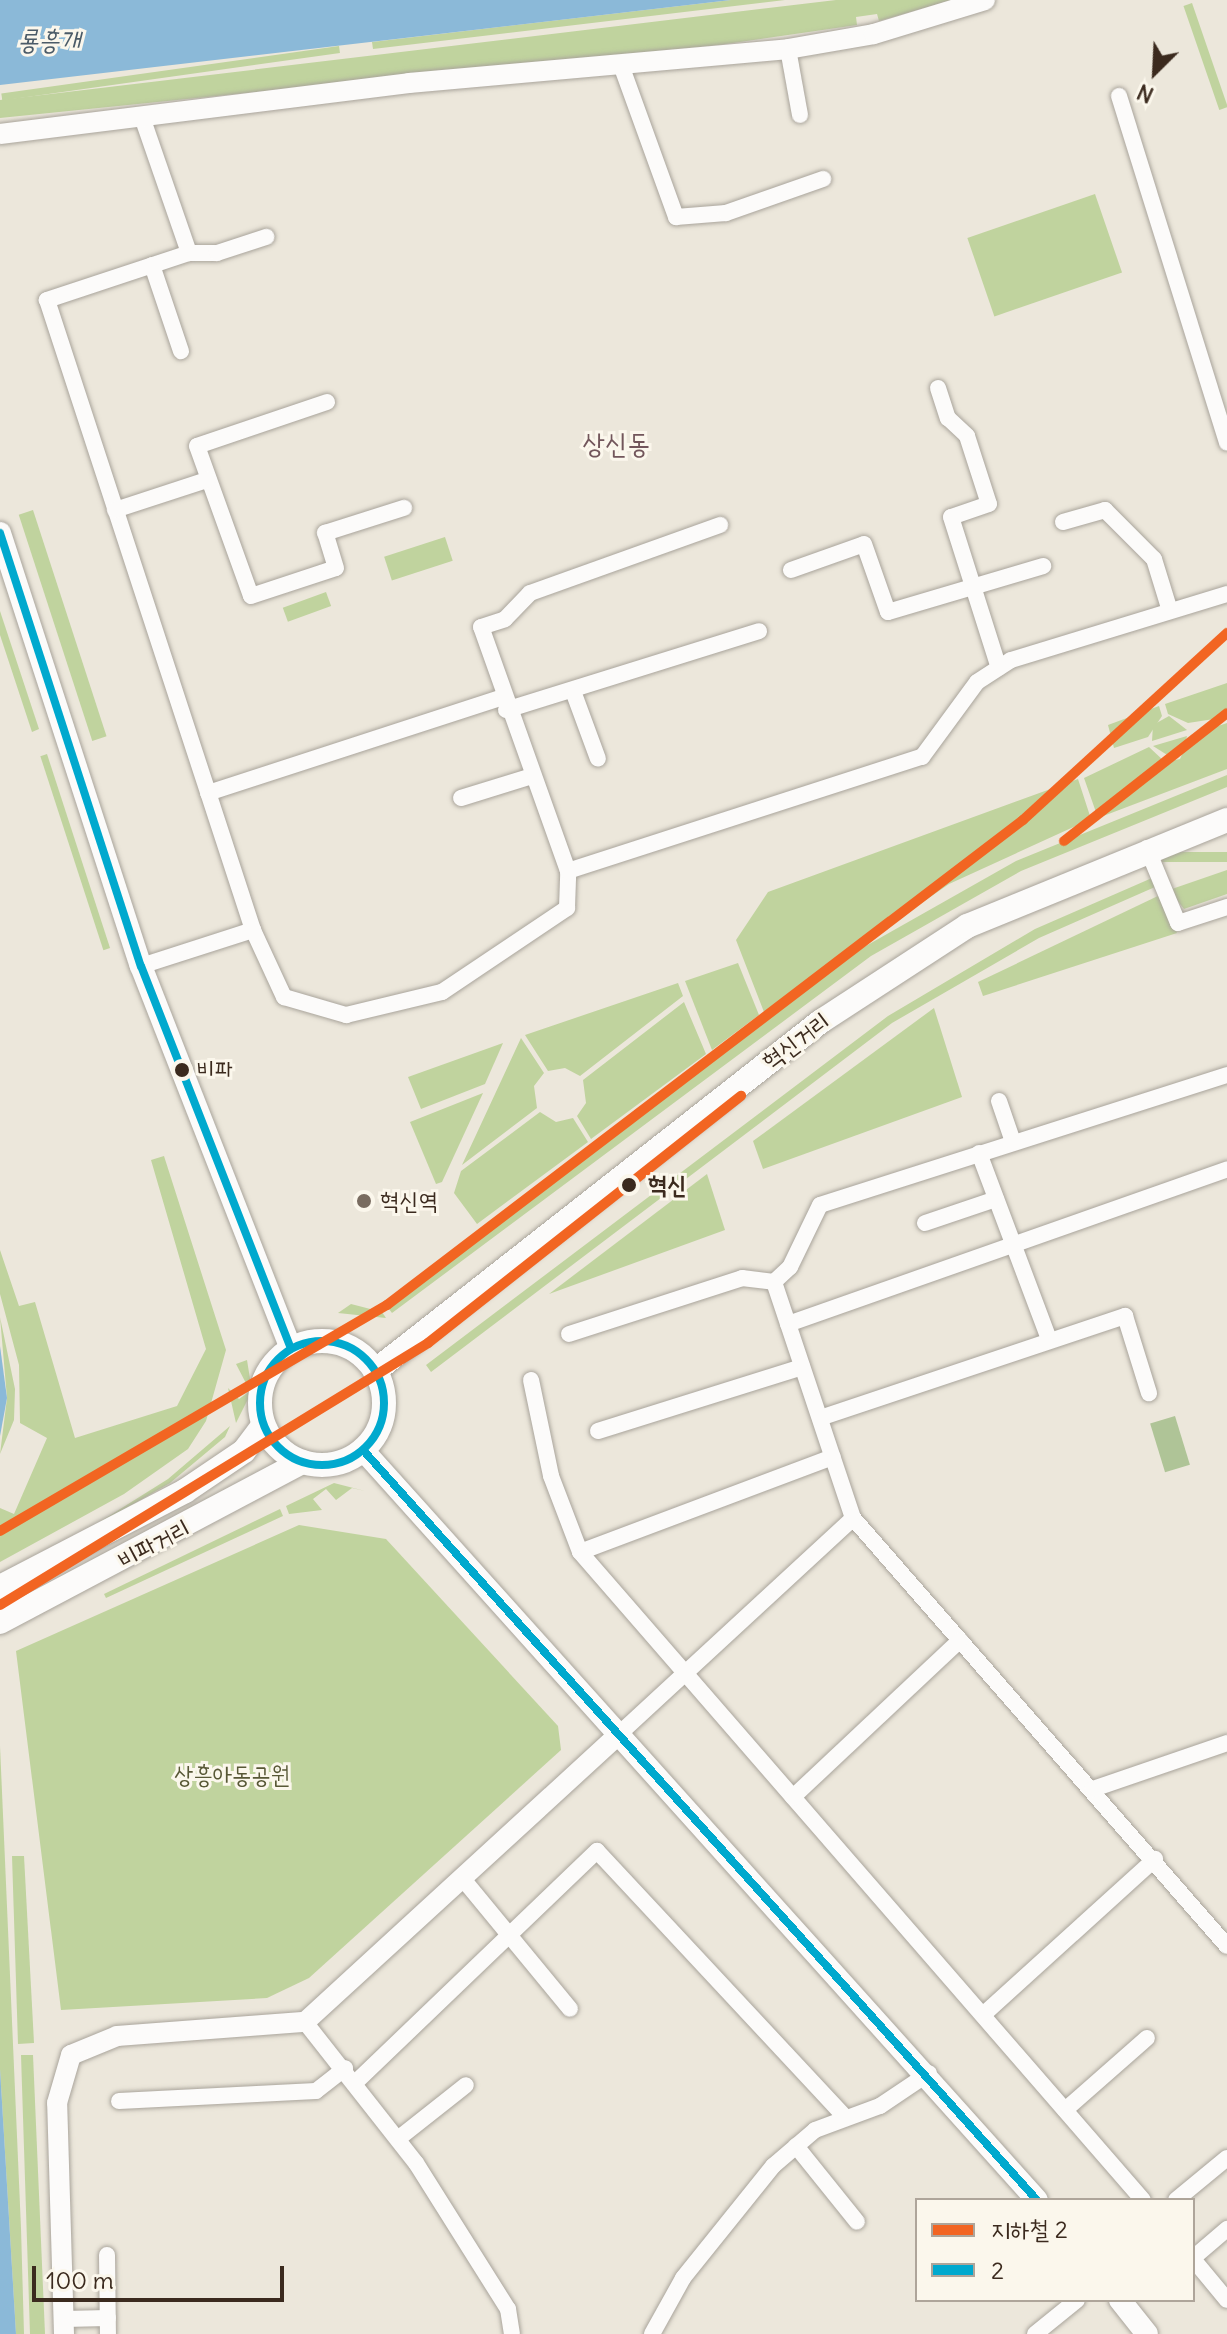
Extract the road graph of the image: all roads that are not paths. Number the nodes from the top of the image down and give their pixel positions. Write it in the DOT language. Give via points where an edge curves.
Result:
graph roads {
  1 [pos="985,0"];
  2 [pos="788,49"];
  3 [pos="621,65"];
  4 [pos="1119,96"];
  5 [pos="800,115"];
  6 [pos="142,117"];
  7 [pos="0,134"];
  8 [pos="823,179"];
  9 [pos="266,237"];
  10 [pos="189,253"];
  11 [pos="152,265"];
  12 [pos="181,351"];
  13 [pos="938,388"];
  14 [pos="327,402"];
  15 [pos="1227,443"];
  16 [pos="207,480"];
  17 [pos="404,508"];
  18 [pos="115,510"];
  19 [pos="1063,522"];
  20 [pos="720,525"];
  21 [pos="0,533"];
  22 [pos="1043,566"];
  23 [pos="791,570"];
  24 [pos="973,585"];
  25 [pos="1227,594"];
  26 [pos="1170,611"];
  27 [pos="759,631"];
  28 [pos="999,668"];
  29 [pos="573,691"];
  30 [pos="504,703"];
  31 [pos="598,759"];
  32 [pos="532,776"];
  33 [pos="208,793"];
  34 [pos="461,798"];
  35 [pos="1227,820"];
  36 [pos="1147,848"];
  37 [pos="568,871"];
  38 [pos="1227,907"];
  39 [pos="253,930"];
  40 [pos="141,966"];
  41 [pos="1227,1075"];
  42 [pos="999,1101"];
  43 [pos="1013,1142"];
  44 [pos="979,1153"];
  45 [pos="1227,1169"];
  46 [pos="996,1199"];
  47 [pos="925,1223"];
  48 [pos="1012,1239"];
  49 [pos="774,1282"];
  50 [pos="788,1324"];
  51 [pos="569,1334"];
  52 [pos="1049,1339"];
  53 [pos="291,1349"];
  54 [pos="802,1367"];
  55 [pos="375,1371"];
  56 [pos="531,1380"];
  57 [pos="1149,1393"];
  58 [pos="820,1418"];
  59 [pos="263,1426"];
  60 [pos="598,1431"];
  61 [pos="363,1450"];
  62 [pos="833,1457"];
  63 [pos="302,1462"];
  64 [pos="853,1518"];
  65 [pos="580,1552"];
  66 [pos="0,1587"];
  67 [pos="2,1621"];
  68 [pos="960,1640"];
  69 [pos="687,1676"];
  70 [pos="617,1736"];
  71 [pos="1227,1743"];
  72 [pos="1093,1789"];
  73 [pos="793,1797"];
  74 [pos="1155,1859"];
  75 [pos="463,1879"];
  76 [pos="509,1931"];
  77 [pos="1227,1946"];
  78 [pos="570,2009"];
  79 [pos="984,2014"];
  80 [pos="305,2022"];
  81 [pos="1147,2038"];
  82 [pos="345,2068"];
  83 [pos="929,2073"];
  84 [pos="356,2082"];
  85 [pos="466,2085"];
  86 [pos="119,2101"];
  87 [pos="1065,2110"];
  88 [pos="845,2117"];
  89 [pos="399,2138"];
  90 [pos="796,2146"];
  91 [pos="1227,2158"];
  92 [pos="1035,2198"];
  93 [pos="1141,2198"];
  94 [pos="1178,2198"];
  95 [pos="857,2222"];
  96 [pos="1227,2229"];
  97 [pos="107,2255"];
  98 [pos="1195,2257"];
  99 [pos="1195,2261"];
  100 [pos="1227,2300"];
  101 [pos="1075,2302"];
  102 [pos="1122,2302"];
  103 [pos="64,2326"];
  104 [pos="108,2326"];
  105 [pos="512,2334"];
  106 [pos="652,2334"];
  107 [pos="1035,2334"];
  108 [pos="1147,2334"];
  1 -- 2 [label="street" via="874,34"];
  2 -- 3 [label="street"];
  2 -- 5 [label="street"];
  3 -- 6 [label="street"];
  3 -- 8 [label="street" via="676,217 726,213"];
  4 -- 15 [label="street"];
  6 -- 7 [label="street"];
  6 -- 10 [label="street"];
  9 -- 10 [label="street" via="217,253"];
  10 -- 11 [label="street"];
  11 -- 12 [label="street"];
  11 -- 18 [label="street" via="47,300"];
  13 -- 24 [label="street" via="948,418 967,436 989,504 951,517"];
  14 -- 16 [label="street" via="197,446"];
  16 -- 17 [label="street" via="251,596 336,568 325,533"];
  16 -- 18 [label="street"];
  18 -- 33 [label="street"];
  19 -- 26 [label="street" via="1105,510 1154,559"];
  20 -- 30 [label="street" via="530,593 505,619 481,627"];
  21 -- 40 [label="main road"];
  22 -- 24 [label="street"];
  23 -- 24 [label="street" via="864,544 888,612"];
  24 -- 28 [label="street"];
  25 -- 26 [label="street"];
  26 -- 28 [label="street"];
  27 -- 29 [label="street"];
  28 -- 37 [label="street" via="977,682 922,757"];
  29 -- 30 [label="street"];
  29 -- 31 [label="street"];
  30 -- 32 [label="street"];
  30 -- 33 [label="street"];
  32 -- 34 [label="street"];
  32 -- 37 [label="street"];
  33 -- 39 [label="street"];
  35 -- 36 [label="main road, 혁신거리"];
  36 -- 38 [label="street" via="1178,923"];
  36 -- 55 [label="main road, 혁신거리" via="967,926 820,1022"];
  37 -- 39 [label="street" via="573,891 567,908 544,927 442,992 346,1015 284,997"];
  39 -- 40 [label="street"];
  40 -- 53 [label="main road"];
  41 -- 43 [label="street"];
  42 -- 43 [label="street"];
  43 -- 44 [label="street"];
  44 -- 46 [label="street"];
  44 -- 49 [label="street" via="820,1205 790,1267"];
  45 -- 48 [label="street"];
  46 -- 47 [label="street"];
  46 -- 48 [label="street"];
  48 -- 50 [label="street"];
  48 -- 52 [label="street"];
  49 -- 50 [label="street"];
  49 -- 51 [label="street" via="742,1278"];
  50 -- 54 [label="street"];
  52 -- 57 [label="street" via="1125,1316"];
  52 -- 58 [label="street"];
  53 -- 55 [label="main road" via="323,1341 345,1345"];
  53 -- 59 [label="main road" via="267,1373 260,1394"];
  54 -- 58 [label="street"];
  54 -- 60 [label="street"];
  55 -- 61 [label="main road" via="383,1413"];
  56 -- 65 [label="street" via="551,1476"];
  58 -- 62 [label="street"];
  59 -- 63 [label="main road" via="282,1452"];
  59 -- 66 [label="main road, 비파거리" via="244,1451 185,1491"];
  61 -- 63 [label="main road" via="336,1464"];
  61 -- 70 [label="main road"];
  62 -- 64 [label="street"];
  62 -- 65 [label="street"];
  63 -- 67 [label="main road, 비파거리"];
  64 -- 68 [label="street"];
  64 -- 69 [label="street"];
  65 -- 69 [label="street"];
  68 -- 72 [label="street"];
  68 -- 73 [label="street"];
  69 -- 70 [label="street"];
  69 -- 73 [label="street"];
  70 -- 75 [label="street"];
  70 -- 83 [label="main road"];
  71 -- 72 [label="street"];
  72 -- 74 [label="street"];
  73 -- 79 [label="street"];
  74 -- 77 [label="street"];
  74 -- 79 [label="street"];
  75 -- 76 [label="street"];
  75 -- 80 [label="street"];
  76 -- 78 [label="street"];
  76 -- 84 [label="street"];
  76 -- 88 [label="street" via="597,1851"];
  79 -- 87 [label="street"];
  80 -- 82 [label="street"];
  80 -- 103 [label="street" via="117,2036 71,2055 57,2103"];
  81 -- 87 [label="street"];
  82 -- 84 [label="street"];
  82 -- 86 [label="street" via="316,2091"];
  83 -- 88 [label="street" via="880,2106"];
  83 -- 92 [label="main road"];
  84 -- 89 [label="street"];
  85 -- 89 [label="street"];
  87 -- 93 [label="street"];
  88 -- 90 [label="street"];
  89 -- 105 [label="street" via="508,2309"];
  90 -- 95 [label="street"];
  90 -- 106 [label="street" via="683,2278"];
  91 -- 94 [label="street"];
  96 -- 98 [label="street"];
  97 -- 104 [label="street"];
  99 -- 100 [label="street"];
  101 -- 107 [label="street"];
  102 -- 108 [label="main road"];
  103 -- 104 [label="street"];
}
